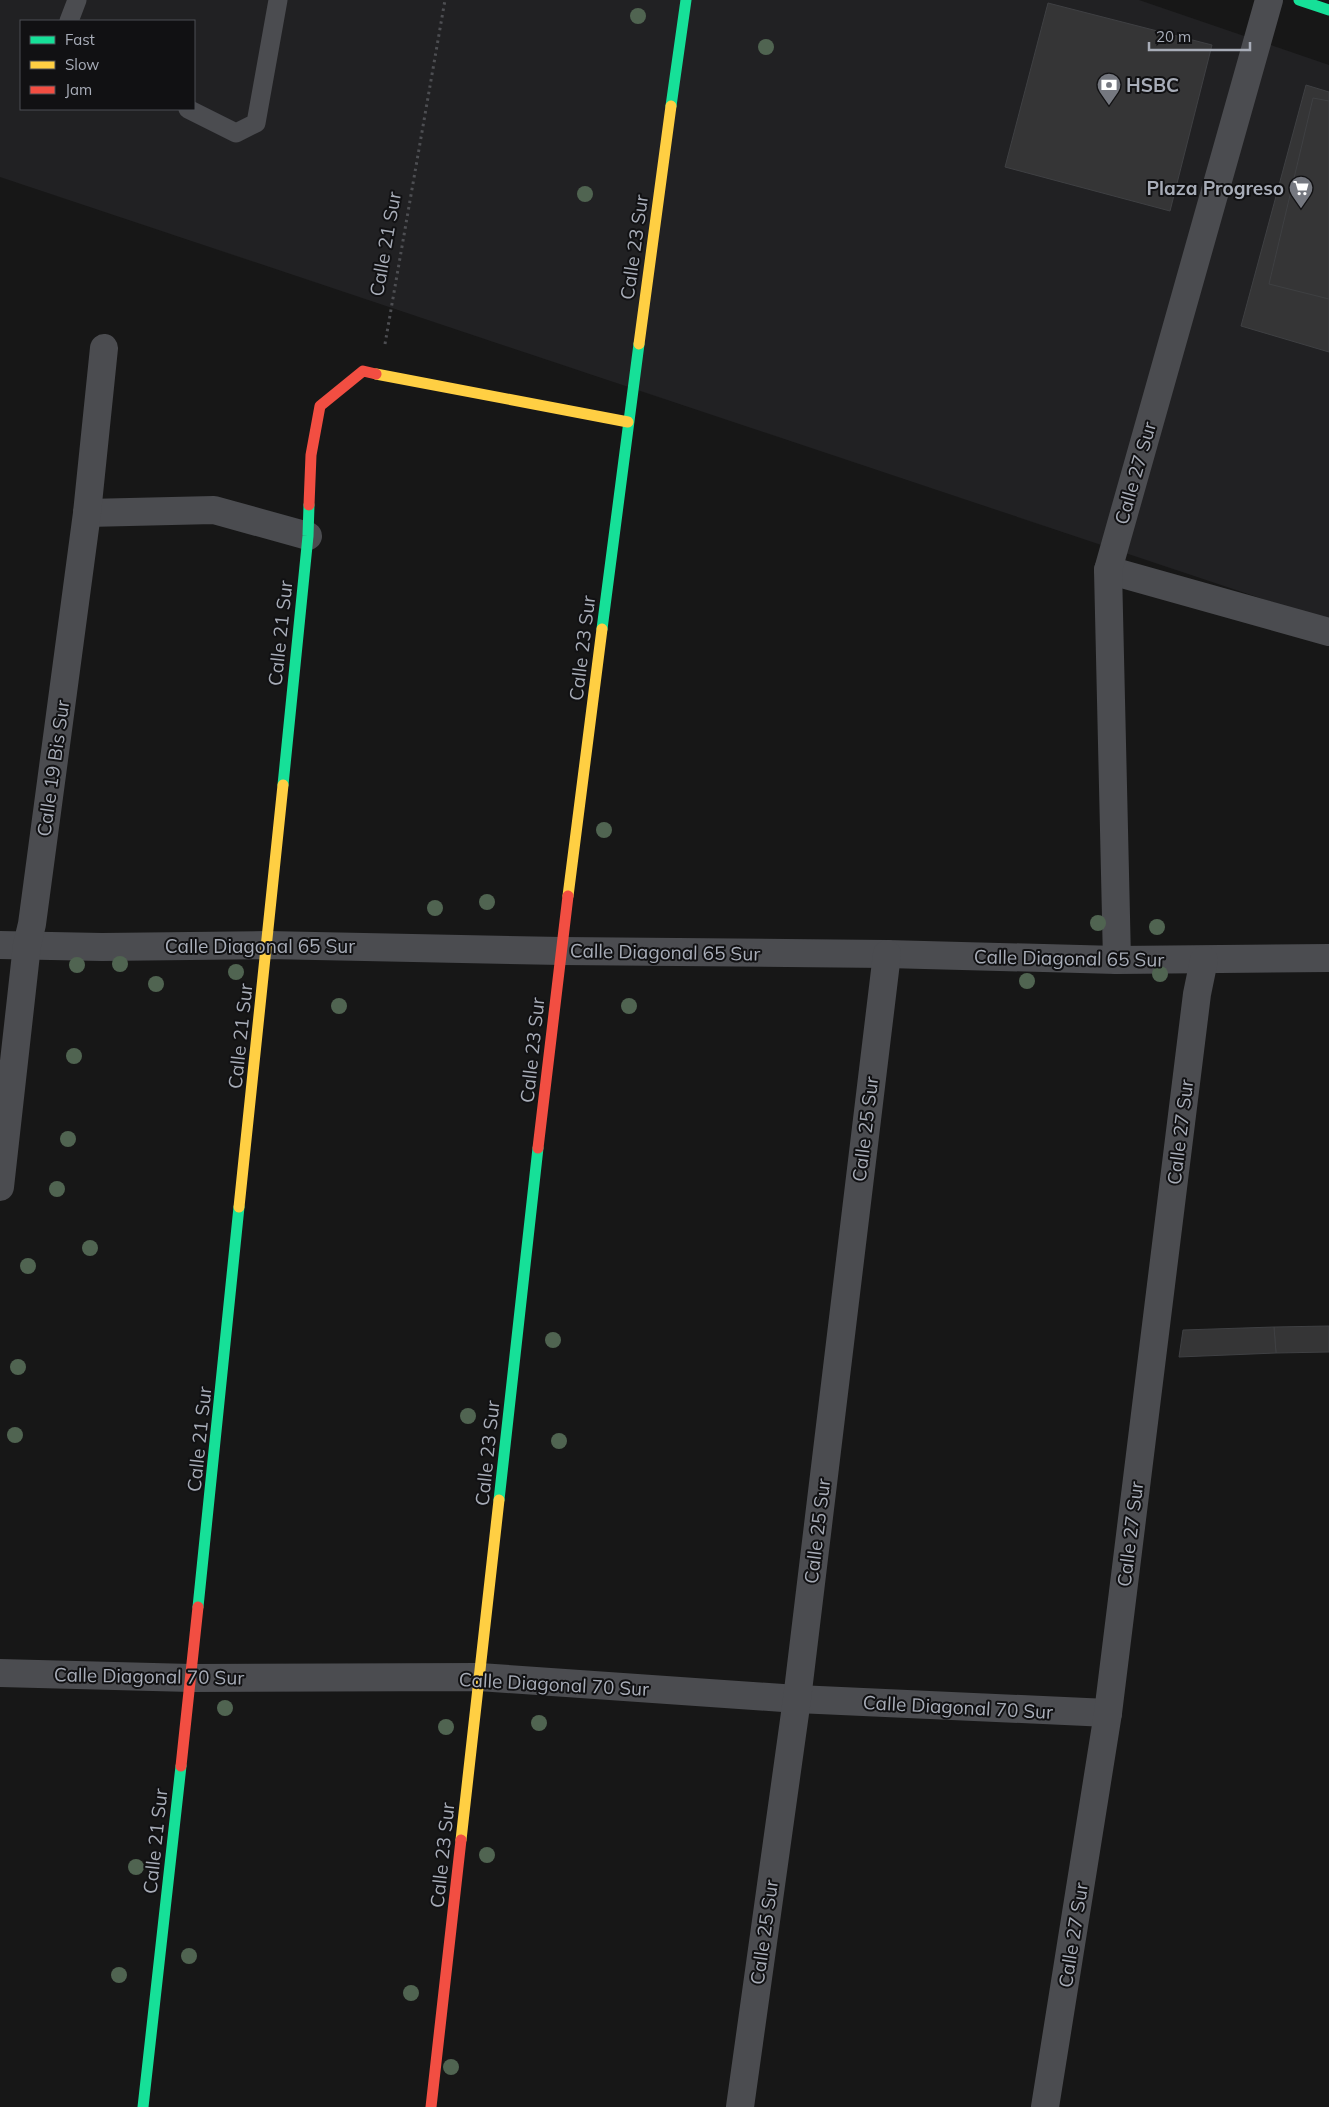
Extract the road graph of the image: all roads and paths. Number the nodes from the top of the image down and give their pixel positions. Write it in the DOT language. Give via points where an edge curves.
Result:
graph roads {
  1 [pos="76,0"];
  2 [pos="278,0"];
  3 [pos="445,0"];
  4 [pos="686,0"];
  5 [pos="1269,0"];
  6 [pos="1299,0"];
  7 [pos="1329,10"];
  8 [pos="69,20"];
  9 [pos="190,110"];
  10 [pos="104,348"];
  11 [pos="363,371"];
  12 [pos="628,422"];
  13 [pos="87,513"];
  14 [pos="308,536"];
  15 [pos="1108,570"];
  16 [pos="1329,632"];
  17 [pos="0,945"];
  18 [pos="27,945"];
  19 [pos="267,945"];
  20 [pos="562,951"];
  21 [pos="887,954"];
  22 [pos="1329,958"];
  23 [pos="1117,960"];
  24 [pos="1204,960"];
  25 [pos="0,1187"];
  26 [pos="0,1674"];
  27 [pos="479,1677"];
  28 [pos="191,1678"];
  29 [pos="797,1699"];
  30 [pos="1108,1713"];
  31 [pos="143,2107"];
  32 [pos="431,2107"];
  33 [pos="740,2107"];
  34 [pos="1046,2107"];
  1 -- 8 [label="lane"];
  2 -- 9 [label="lane" via="256,123 236,133"];
  3 -- 11 [label="path, Calle 21 Sur" via="384,350"];
  4 -- 12 [label="street, Calle 23 Sur"];
  5 -- 15 [label="street, Calle 27 Sur"];
  6 -- 7 [label="street"];
  10 -- 13 [label="street, Calle 19 Bis Sur"];
  11 -- 12 [label="street"];
  11 -- 14 [label="street, Calle 21 Sur" via="320,406 311,454"];
  12 -- 20 [label="street, Calle 23 Sur"];
  13 -- 14 [label="street" via="214,510"];
  13 -- 18 [label="street, Calle 19 Bis Sur"];
  14 -- 19 [label="street, Calle 21 Sur"];
  15 -- 16 [label="street"];
  15 -- 23 [label="street, Calle 27 Sur"];
  17 -- 18 [label="street, Calle Diagonal 65 Sur"];
  18 -- 19 [label="street, Calle Diagonal 65 Sur"];
  18 -- 25 [label="street, Calle 19 Bis Sur"];
  19 -- 20 [label="street, Calle Diagonal 65 Sur"];
  19 -- 28 [label="street, Calle 21 Sur"];
  20 -- 21 [label="street, Calle Diagonal 65 Sur"];
  20 -- 27 [label="street, Calle 23 Sur"];
  21 -- 23 [label="street, Calle Diagonal 65 Sur"];
  21 -- 29 [label="street, Calle 25 Sur"];
  22 -- 24 [label="street, Calle Diagonal 65 Sur"];
  23 -- 24 [label="street, Calle Diagonal 65 Sur"];
  24 -- 30 [label="street, Calle 27 Sur"];
  26 -- 28 [label="street, Calle Diagonal 70 Sur"];
  27 -- 28 [label="street, Calle Diagonal 70 Sur"];
  27 -- 29 [label="street, Calle Diagonal 70 Sur"];
  27 -- 32 [label="street, Calle 23 Sur"];
  28 -- 31 [label="street, Calle 21 Sur"];
  29 -- 30 [label="street, Calle Diagonal 70 Sur"];
  29 -- 33 [label="street, Calle 25 Sur"];
  30 -- 34 [label="street, Calle 27 Sur"];
}
